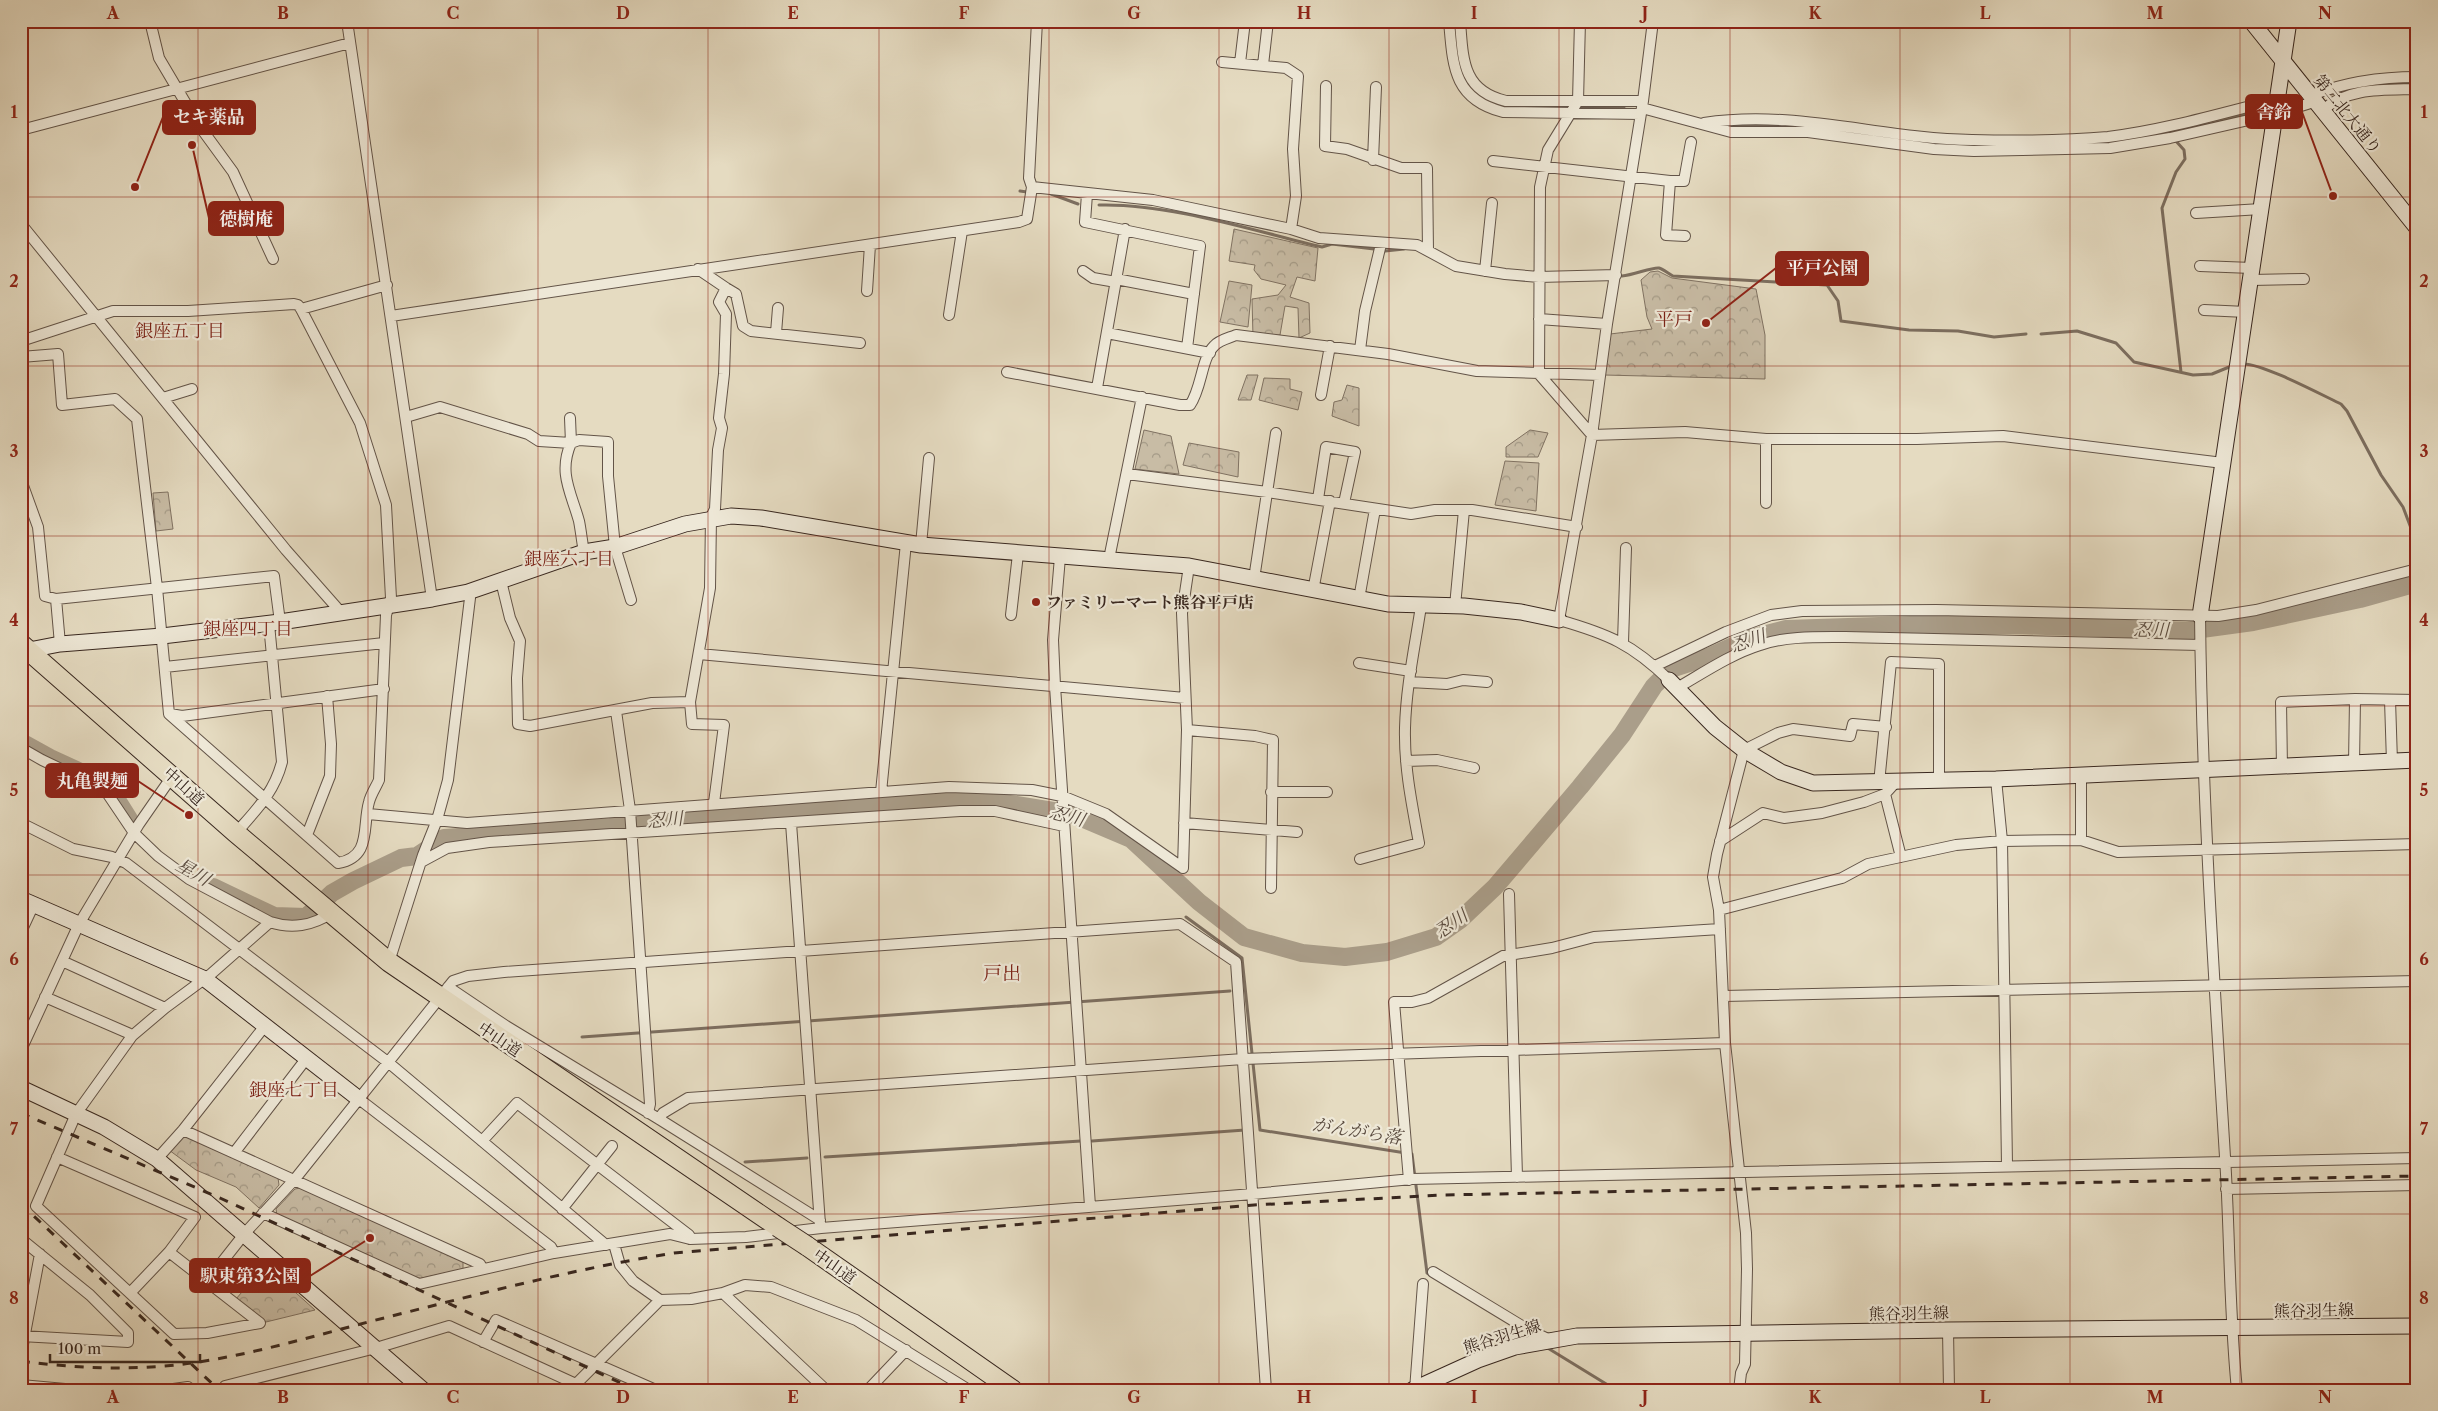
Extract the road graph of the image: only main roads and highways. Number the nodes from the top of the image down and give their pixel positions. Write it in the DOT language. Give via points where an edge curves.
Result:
graph roads {
  1 [pos="25,647"];
  2 [pos="1013,1390"];
  1 -- 2 [label="highway, 中山道, bridge" via="236,833 389,962 444,993"];
}
